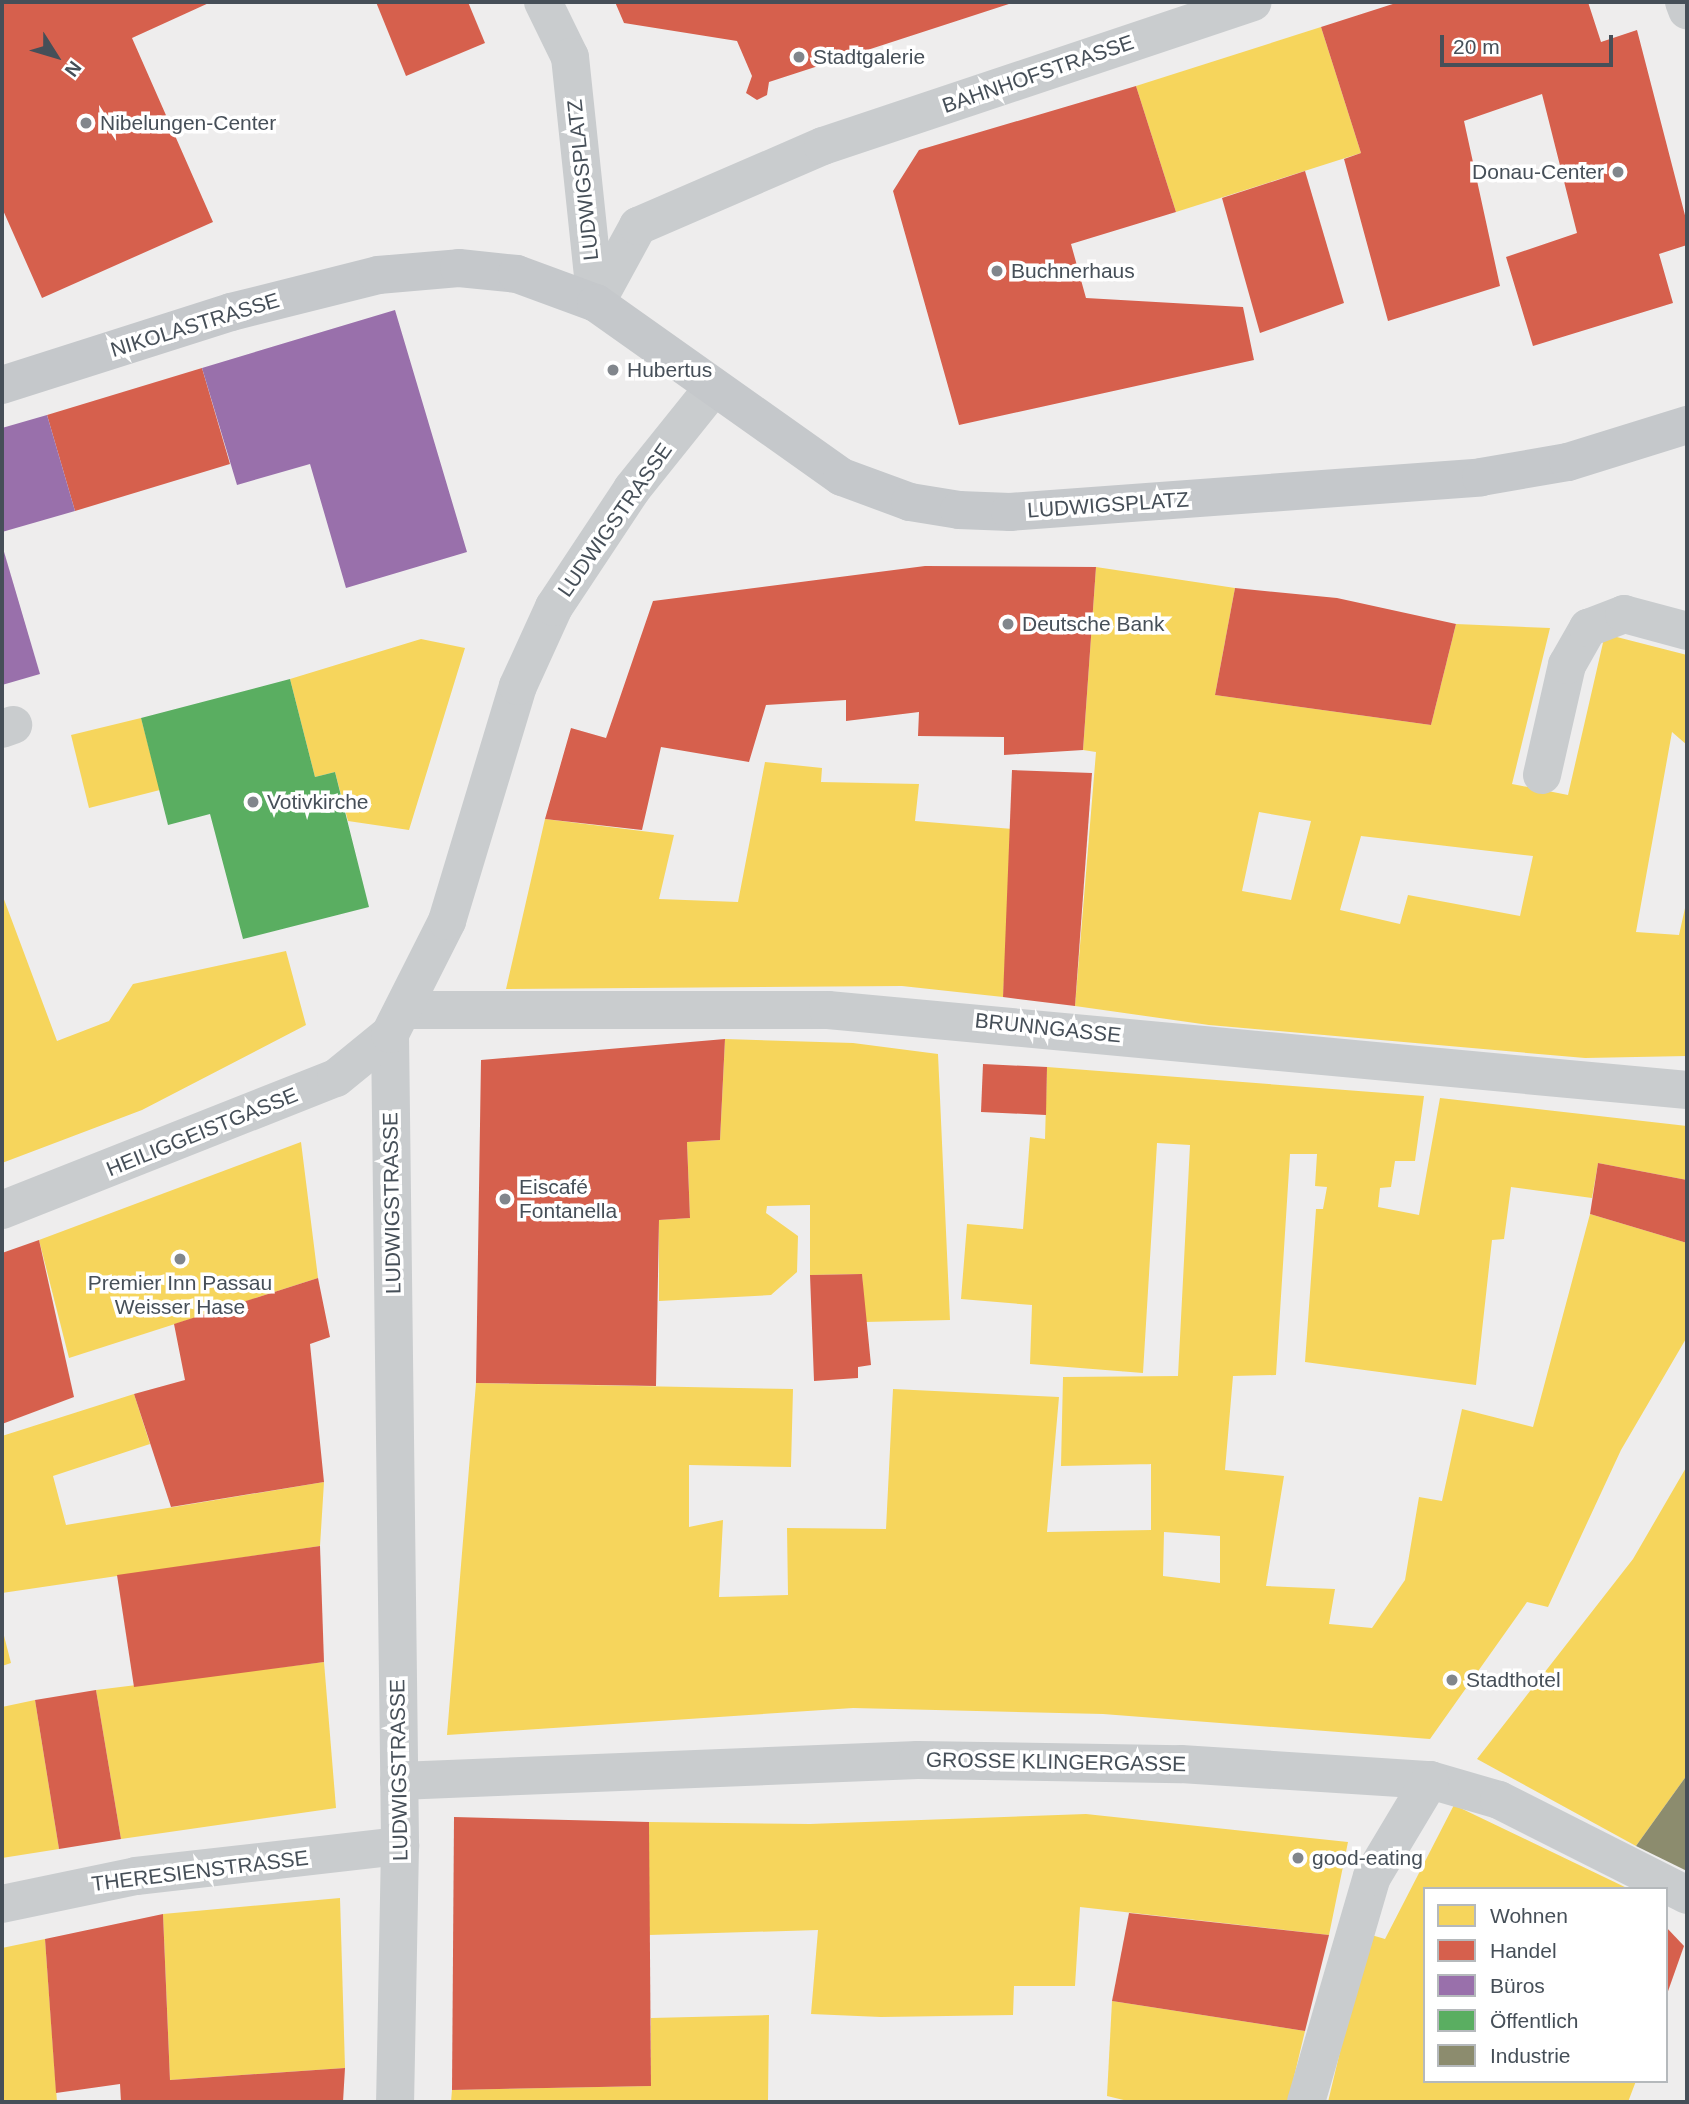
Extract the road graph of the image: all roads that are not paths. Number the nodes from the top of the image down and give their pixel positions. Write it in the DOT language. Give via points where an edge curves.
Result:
graph roads {
  1 [pos="543,2"];
  2 [pos="1253,2"];
  3 [pos="1684,2"];
  4 [pos="1687,10"];
  5 [pos="823,146"];
  6 [pos="390,274"];
  7 [pos="596,303"];
  8 [pos="4,378"];
  9 [pos="713,388"];
  10 [pos="1681,428"];
  11 [pos="1687,631"];
  12 [pos="1542,775"];
  13 [pos="399,1022"];
  14 [pos="1687,1090"];
  15 [pos="2,1210"];
  16 [pos="1430,1780"];
  17 [pos="399,1781"];
  18 [pos="400,1846"];
  19 [pos="1687,1895"];
  20 [pos="2,1904"];
  21 [pos="395,2102"];
  22 [pos="1307,2102"];
  1 -- 7 [label="street, LUDWIGSPLATZ" via="570,57"];
  2 -- 5 [label="street, BAHNHOFSTRASSE"];
  3 -- 4 [label="street"];
  5 -- 7 [label="street, LUDWIGSPLATZ" via="638,226"];
  6 -- 7 [label="main road, LUDWIGSPLATZ" via="488,270"];
  6 -- 8 [label="main road, NIKOLASTRASSE" via="231,312"];
  7 -- 9 [label="main road, LUDWIGSPLATZ"];
  9 -- 10 [label="main road, LUDWIGSPLATZ" via="842,477 911,502 959,510 1010,512 1481,477 1568,462"];
  9 -- 13 [label="street, LUDWIGSTRASSE" via="632,489 554,607 518,686 447,921"];
  11 -- 12 [label="street" via="1624,614 1588,628 1567,665"];
  13 -- 14 [label="street, BRUNNGASSE" via="828,1010"];
  13 -- 15 [label="street, HEILIGGEISTGASSE" via="337,1078"];
  13 -- 17 [label="street, LUDWIGSTRASSE"];
  16 -- 17 [label="street, GROSSE KLINGERGASSE" via="1181,1764 918,1760"];
  16 -- 19 [label="street, GROSSE KLINGERGASSE" via="1499,1800"];
  16 -- 22 [label="street" via="1372,1877"];
  17 -- 18 [label="street, LUDWIGSTRASSE"];
  18 -- 20 [label="street, THERESIENSTRASSE" via="136,1877"];
  18 -- 21 [label="street, LUDWIGSTRASSE"];
}
